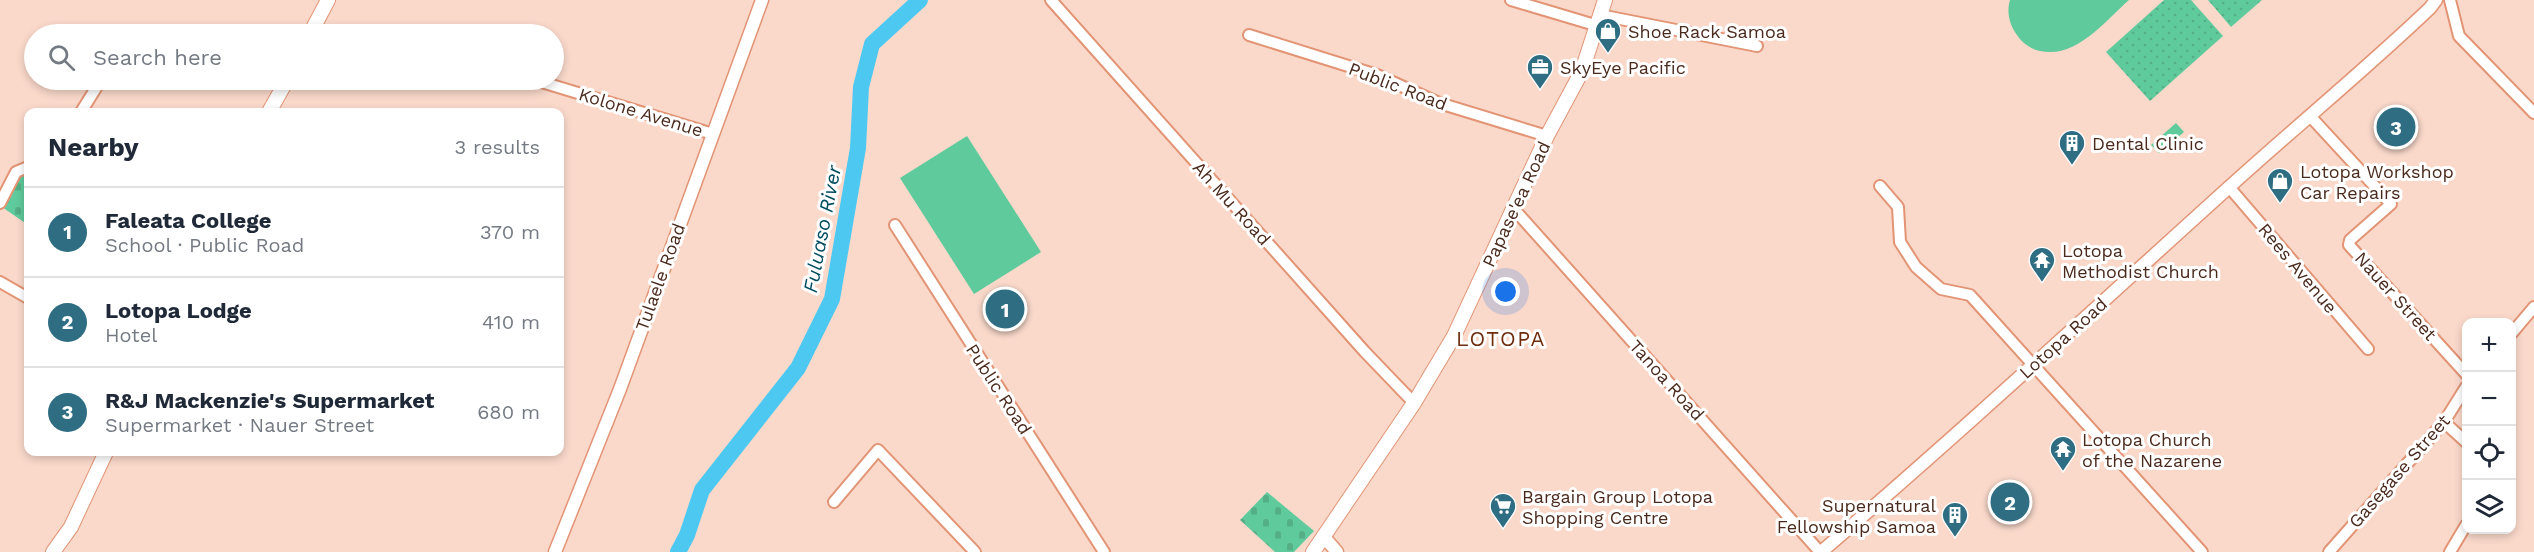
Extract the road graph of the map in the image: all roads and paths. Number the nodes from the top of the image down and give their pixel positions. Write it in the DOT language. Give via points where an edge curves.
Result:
graph roads {
  1 [pos="328,0"];
  2 [pos="762,0"];
  3 [pos="1051,0"];
  4 [pos="1511,0"];
  5 [pos="1605,0"];
  6 [pos="2436,0"];
  7 [pos="2450,0"];
  8 [pos="1597,20"];
  9 [pos="315,24"];
  10 [pos="1250,35"];
  11 [pos="1757,46"];
  12 [pos="564,89"];
  13 [pos="95,90"];
  14 [pos="281,90"];
  15 [pos="84,108"];
  16 [pos="271,108"];
  17 [pos="2534,112"];
  18 [pos="2310,116"];
  19 [pos="713,134"];
  20 [pos="1547,136"];
  21 [pos="24,169"];
  22 [pos="1880,186"];
  23 [pos="2229,187"];
  24 [pos="0,203"];
  25 [pos="1514,209"];
  26 [pos="895,225"];
  27 [pos="0,282"];
  28 [pos="24,296"];
  29 [pos="2534,307"];
  30 [pos="2516,327"];
  31 [pos="2368,350"];
  32 [pos="2034,364"];
  33 [pos="2464,372"];
  34 [pos="2462,393"];
  35 [pos="1414,404"];
  36 [pos="2444,422"];
  37 [pos="2462,438"];
  38 [pos="104,456"];
  39 [pos="834,502"];
  40 [pos="2462,532"];
  41 [pos="1324,537"];
  42 [pos="53,552"];
  43 [pos="555,552"];
  44 [pos="975,552"];
  45 [pos="1104,552"];
  46 [pos="1313,552"];
  47 [pos="1337,552"];
  48 [pos="1820,552"];
  49 [pos="2202,552"];
  50 [pos="2328,552"];
  51 [pos="2450,552"];
  1 -- 9 [label="main road"];
  2 -- 19 [label="street, Tulaele Road"];
  3 -- 35 [label="street, Ah Mu Road"];
  4 -- 8 [label="street"];
  5 -- 8 [label="main road, Papase'ea Road"];
  6 -- 18 [label="street, Lotopa Road" via="2375,61"];
  7 -- 17 [label="street" via="2459,36"];
  8 -- 11 [label="street"];
  8 -- 20 [label="main road, Papase'ea Road" via="1582,71"];
  10 -- 20 [label="street, Public Road" via="1377,75 1439,103"];
  12 -- 19 [label="street, Kolone Avenue"];
  13 -- 15 [label="street"];
  14 -- 16 [label="main road"];
  18 -- 23 [label="street, Lotopa Road"];
  18 -- 33 [label="street, Nauer Street" via="2391,204 2349,245"];
  19 -- 43 [label="street, Tulaele Road" via="620,389"];
  20 -- 25 [label="main road, Papase'ea Road"];
  21 -- 24 [label="street" via="16,172"];
  22 -- 32 [label="street" via="1898,207 1900,243 1916,267 1941,289 1970,295"];
  23 -- 31 [label="street, Rees Avenue"];
  23 -- 32 [label="street, Lotopa Road"];
  25 -- 35 [label="main road, Papase'ea Road" via="1454,336"];
  25 -- 48 [label="street, Tanoa Road"];
  26 -- 45 [label="street, Public Road"];
  27 -- 28 [label="street"];
  29 -- 30 [label="street"];
  32 -- 48 [label="street, Lotopa Road"];
  32 -- 49 [label="street"];
  34 -- 36 [label="street, Gasegase Street"];
  35 -- 41 [label="main road, Papase'ea Road"];
  36 -- 37 [label="street"];
  36 -- 50 [label="street, Gasegase Street"];
  38 -- 42 [label="main road" via="70,527"];
  39 -- 44 [label="street" via="878,450"];
  40 -- 51 [label="street"];
  41 -- 46 [label="main road, Papase'ea Road"];
  41 -- 47 [label="street"];
}
